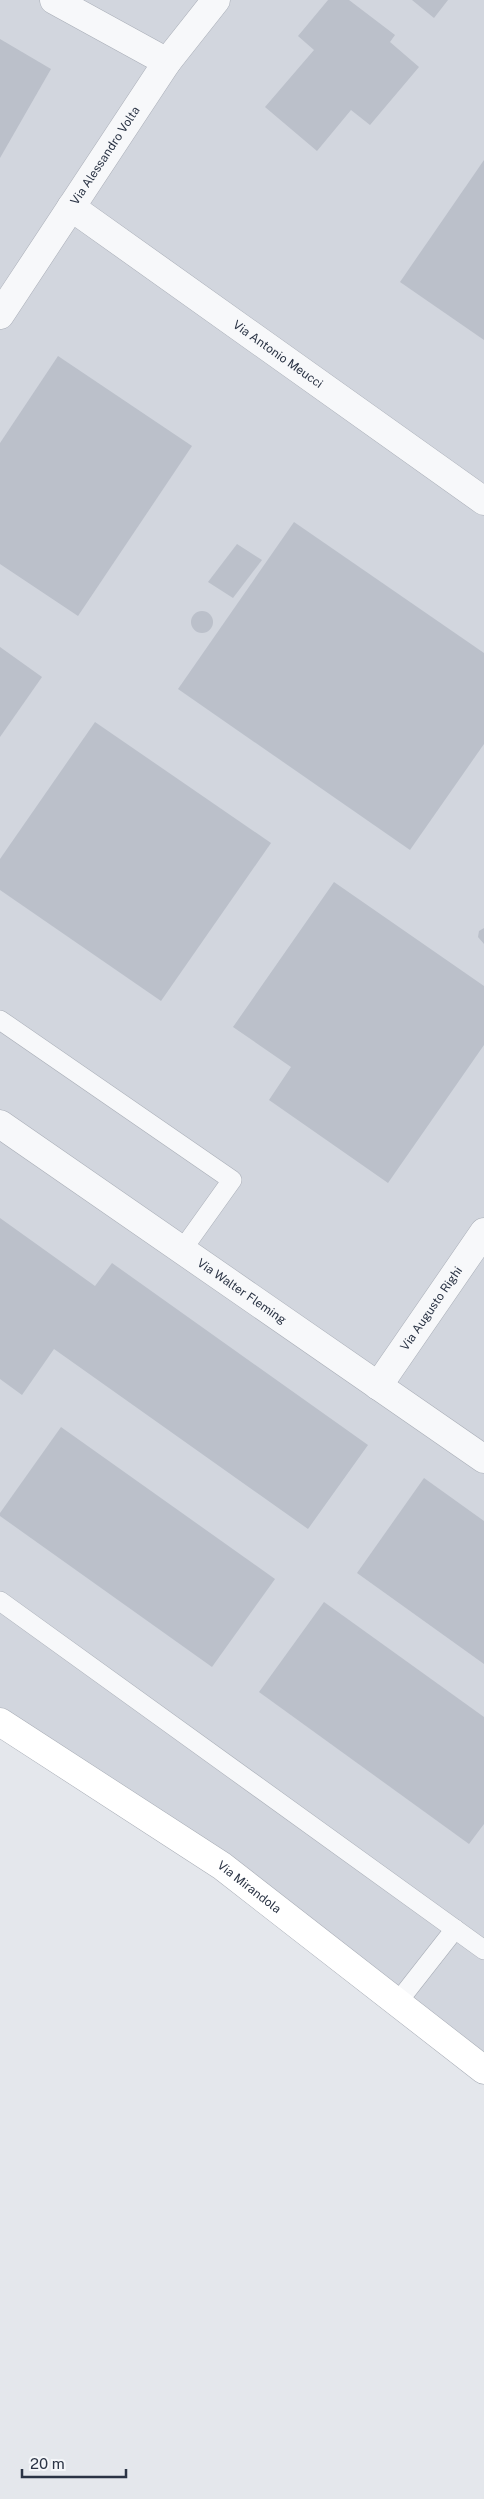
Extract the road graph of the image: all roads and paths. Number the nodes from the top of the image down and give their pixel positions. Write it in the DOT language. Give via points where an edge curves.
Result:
graph roads {
  1 [pos="54,0"];
  2 [pos="216,0"];
  3 [pos="167,62"];
  4 [pos="71,207"];
  5 [pos="0,315"];
  6 [pos="484,501"];
  7 [pos="0,1020"];
  8 [pos="0,1124"];
  9 [pos="484,1232"];
  10 [pos="182,1250"];
  11 [pos="378,1386"];
  12 [pos="484,1459"];
  13 [pos="0,1601"];
  14 [pos="0,1722"];
  15 [pos="455,1928"];
  16 [pos="484,1950"];
  17 [pos="397,2002"];
  18 [pos="484,2070"];
  1 -- 3 [label="street"];
  2 -- 3 [label="street, Via Alessandro Volta"];
  3 -- 4 [label="street, Via Alessandro Volta"];
  4 -- 5 [label="street, Via Alessandro Volta"];
  4 -- 6 [label="street, Via Antonio Meucci"];
  7 -- 10 [label="lane" via="232,1180"];
  8 -- 10 [label="street, Via Walter Fleming"];
  9 -- 11 [label="street, Via Augusto Righi"];
  10 -- 11 [label="street, Via Walter Fleming"];
  11 -- 12 [label="street, Via Walter Fleming"];
  13 -- 15 [label="lane"];
  14 -- 17 [label="street, Via Mirandola" via="222,1866"];
  15 -- 16 [label="lane"];
  15 -- 17 [label="lane"];
  17 -- 18 [label="street, Via Mirandola"];
}
